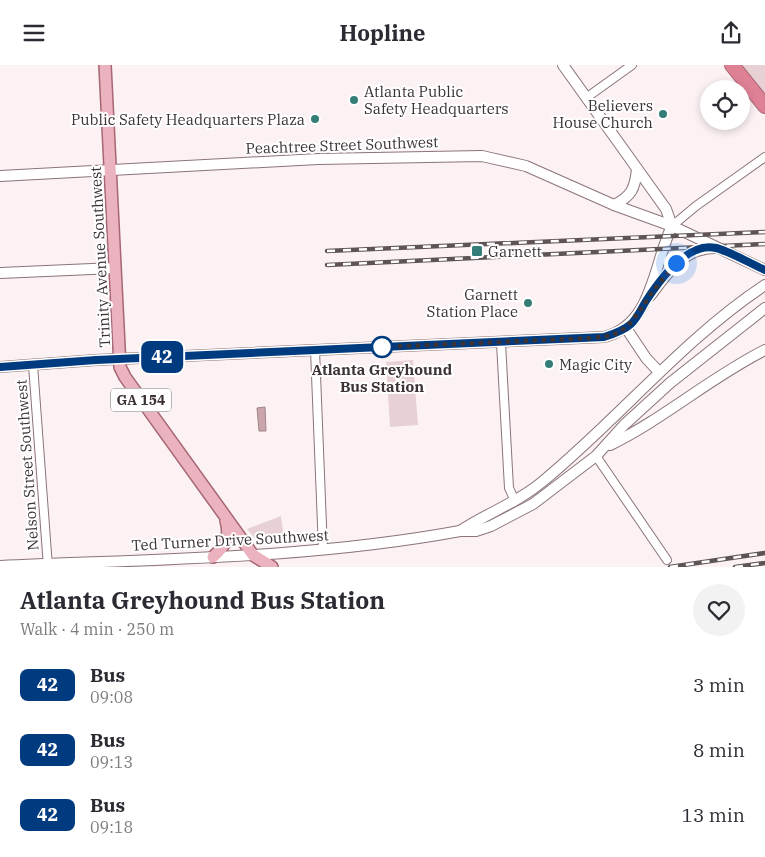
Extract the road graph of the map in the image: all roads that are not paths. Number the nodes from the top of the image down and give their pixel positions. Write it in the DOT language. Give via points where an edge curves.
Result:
graph roads {
  1 [pos="106,65"];
  2 [pos="563,65"];
  3 [pos="632,65"];
  4 [pos="733,66"];
  5 [pos="586,98"];
  6 [pos="765,106"];
  7 [pos="765,157"];
  8 [pos="637,169"];
  9 [pos="110,171"];
  10 [pos="0,176"];
  11 [pos="614,205"];
  12 [pos="672,227"];
  13 [pos="716,248"];
  14 [pos="115,268"];
  15 [pos="765,270"];
  16 [pos="0,273"];
  17 [pos="765,285"];
  18 [pos="645,302"];
  19 [pos="765,308"];
  20 [pos="626,327"];
  21 [pos="501,343"];
  22 [pos="315,350"];
  23 [pos="765,350"];
  24 [pos="120,359"];
  25 [pos="33,365"];
  26 [pos="0,367"];
  27 [pos="659,372"];
  28 [pos="607,447"];
  29 [pos="596,456"];
  30 [pos="515,501"];
  31 [pos="521,512"];
  32 [pos="224,515"];
  33 [pos="460,531"];
  34 [pos="323,550"];
  35 [pos="253,555"];
  36 [pos="213,557"];
  37 [pos="667,560"];
  38 [pos="48,565"];
  39 [pos="0,566"];
  40 [pos="272,567"];
  1 -- 9 [label="main road, Trinity Avenue Southwest / GA 154"];
  2 -- 5 [label="street"];
  3 -- 5 [label="street"];
  4 -- 6 [label="highway"];
  5 -- 8 [label="street"];
  7 -- 12 [label="street"];
  8 -- 11 [label="street" via="635,188 628,199"];
  8 -- 12 [label="street" via="666,209"];
  9 -- 10 [label="street, Peachtree Street Southwest"];
  9 -- 11 [label="street, Peachtree Street Southwest" via="318,159 482,155 526,166"];
  9 -- 14 [label="main road, Trinity Avenue Southwest / GA 154"];
  11 -- 12 [label="street, Peachtree Street Southwest"];
  12 -- 13 [label="street, Peachtree Street Southwest"];
  12 -- 18 [label="street"];
  13 -- 15 [label="street, Peachtree Street Southwest"];
  13 -- 18 [label="street" via="704,248 684,256"];
  14 -- 16 [label="street"];
  14 -- 24 [label="main road, Trinity Avenue Southwest / GA 154"];
  17 -- 27 [label="street, Ted Turner Drive Southwest"];
  18 -- 20 [label="street" via="636,318"];
  19 -- 28 [label="street, Ted Turner Drive Southwest" via="652,399 624,425"];
  20 -- 21 [label="street" via="604,337"];
  20 -- 27 [label="street"];
  21 -- 22 [label="street"];
  21 -- 30 [label="street" via="509,488"];
  22 -- 24 [label="street"];
  22 -- 34 [label="street"];
  23 -- 28 [label="street, Ted Turner Drive Southwest" via="635,433"];
  24 -- 25 [label="street"];
  24 -- 32 [label="main road, Trinity Avenue Southwest / GA 154" via="125,377"];
  25 -- 26 [label="street"];
  25 -- 38 [label="street, Nelson Street Southwest"];
  27 -- 30 [label="street, Ted Turner Drive Southwest" via="557,469"];
  28 -- 29 [label="street, Ted Turner Drive Southwest"];
  29 -- 31 [label="street, Ted Turner Drive Southwest"];
  29 -- 37 [label="street"];
  30 -- 31 [label="street"];
  30 -- 33 [label="street, Ted Turner Drive Southwest"];
  31 -- 33 [label="street, Ted Turner Drive Southwest" via="491,527"];
  32 -- 35 [label="main road, Trinity Avenue Southwest / GA 154"];
  32 -- 36 [label="main road" via="229,537"];
  33 -- 34 [label="street, Ted Turner Drive Southwest"];
  34 -- 35 [label="street, Ted Turner Drive Southwest"];
  35 -- 36 [label="street, Ted Turner Drive Southwest"];
  35 -- 40 [label="main road"];
  36 -- 38 [label="street, Ted Turner Drive Southwest"];
  38 -- 39 [label="street, Ted Turner Drive Southwest"];
}
